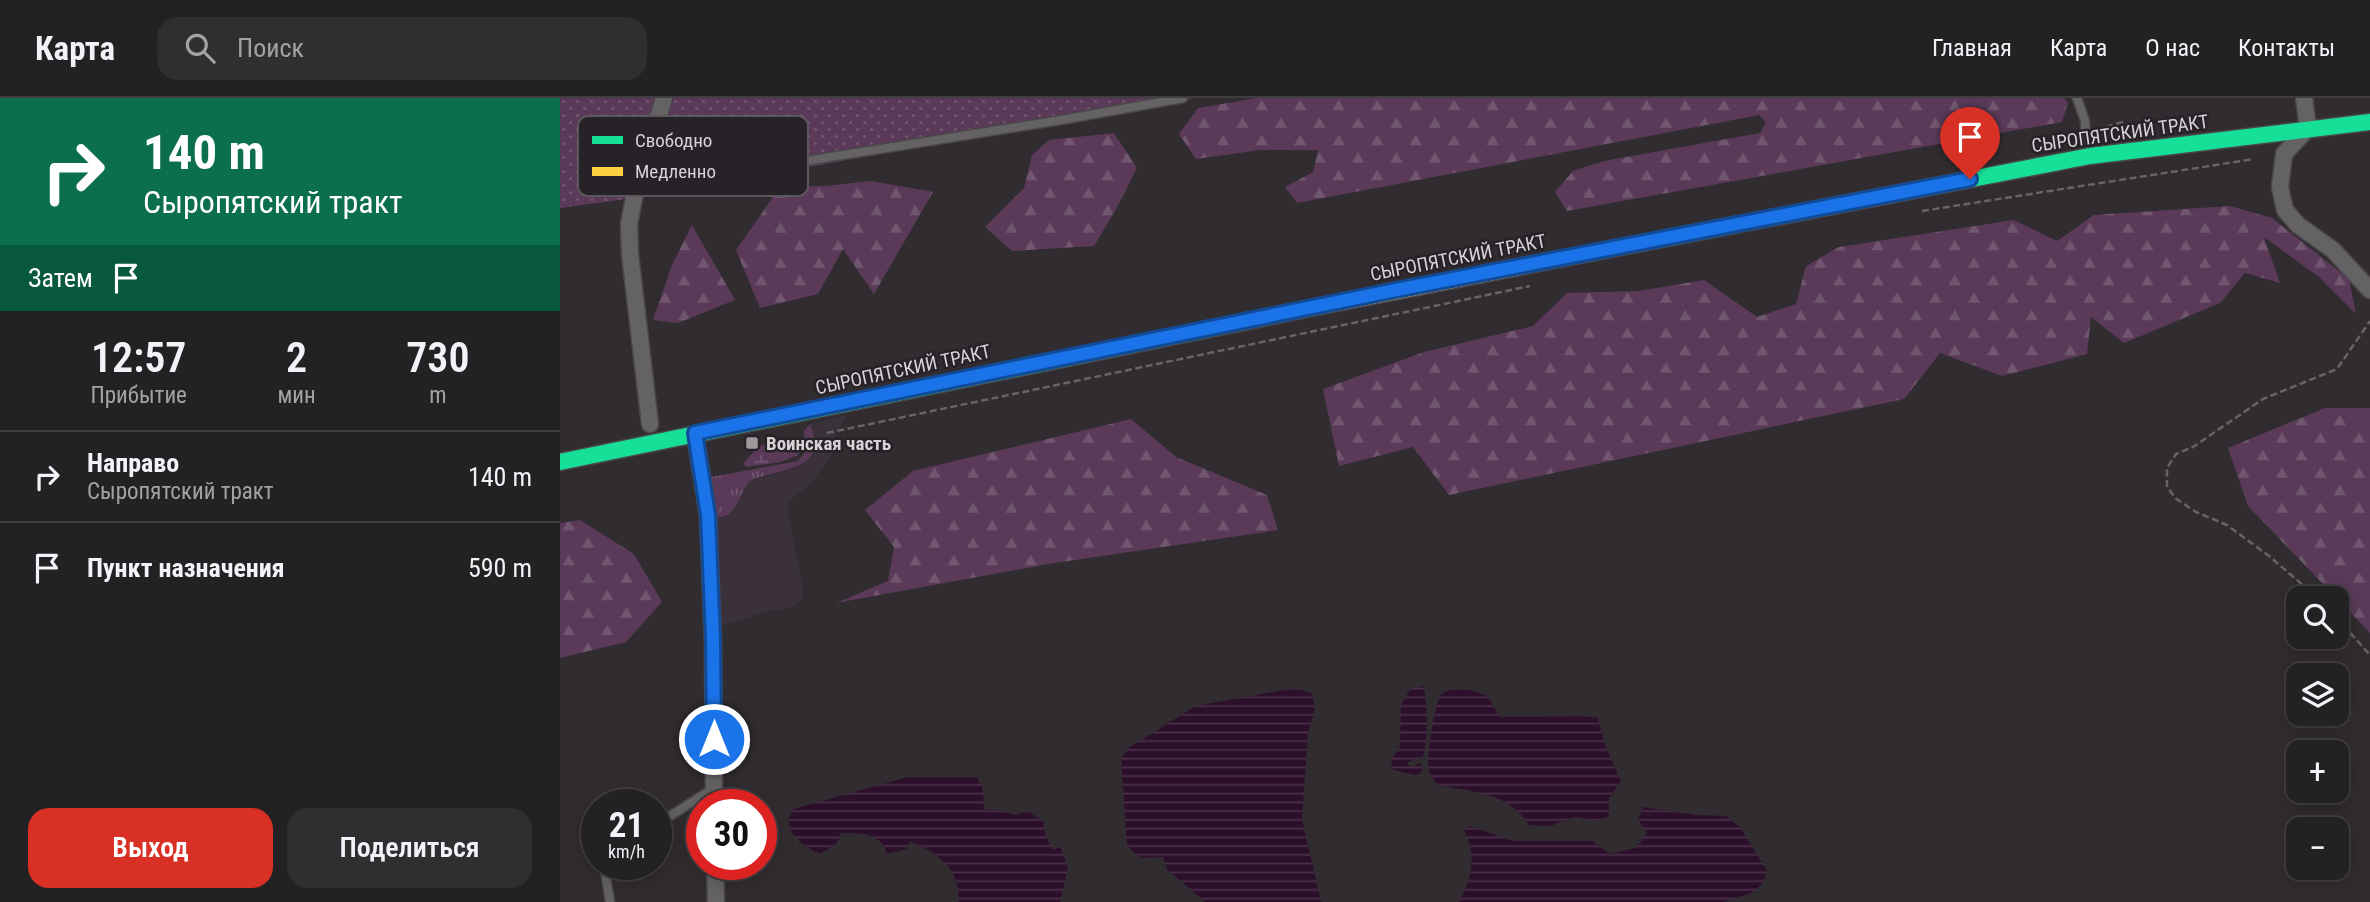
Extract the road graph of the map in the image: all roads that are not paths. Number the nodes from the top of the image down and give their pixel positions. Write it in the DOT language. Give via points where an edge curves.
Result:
graph roads {
  1 [pos="664,98"];
  2 [pos="1183,98"];
  3 [pos="2077,98"];
  4 [pos="2305,108"];
  5 [pos="659,116"];
  6 [pos="2370,122"];
  7 [pos="2308,128"];
  8 [pos="2085,139"];
  9 [pos="808,160"];
  10 [pos="635,196"];
  11 [pos="2370,290"];
  12 [pos="650,424"];
  13 [pos="695,433"];
  14 [pos="560,462"];
  15 [pos="714,789"];
  16 [pos="607,880"];
  17 [pos="715,880"];
  18 [pos="610,902"];
  19 [pos="716,902"];
  1 -- 5 [label="street"];
  2 -- 9 [label="lane"];
  3 -- 8 [label="lane"];
  4 -- 7 [label="street"];
  6 -- 7 [label="main road, СЫРОПЯТСКИЙ ТРАКТ"];
  7 -- 11 [label="street" via="2284,154 2280,187 2285,210 2333,250"];
  7 -- 13 [label="main road, СЫРОПЯТСКИЙ ТРАКТ" via="2090,156 1998,173"];
  10 -- 12 [label="street" via="629,224 630,254"];
  13 -- 14 [label="main road, СЫРОПЯТСКИЙ ТРАКТ"];
  13 -- 15 [label="street" via="708,515"];
  16 -- 18 [label="lane"];
  17 -- 19 [label="street"];
}
